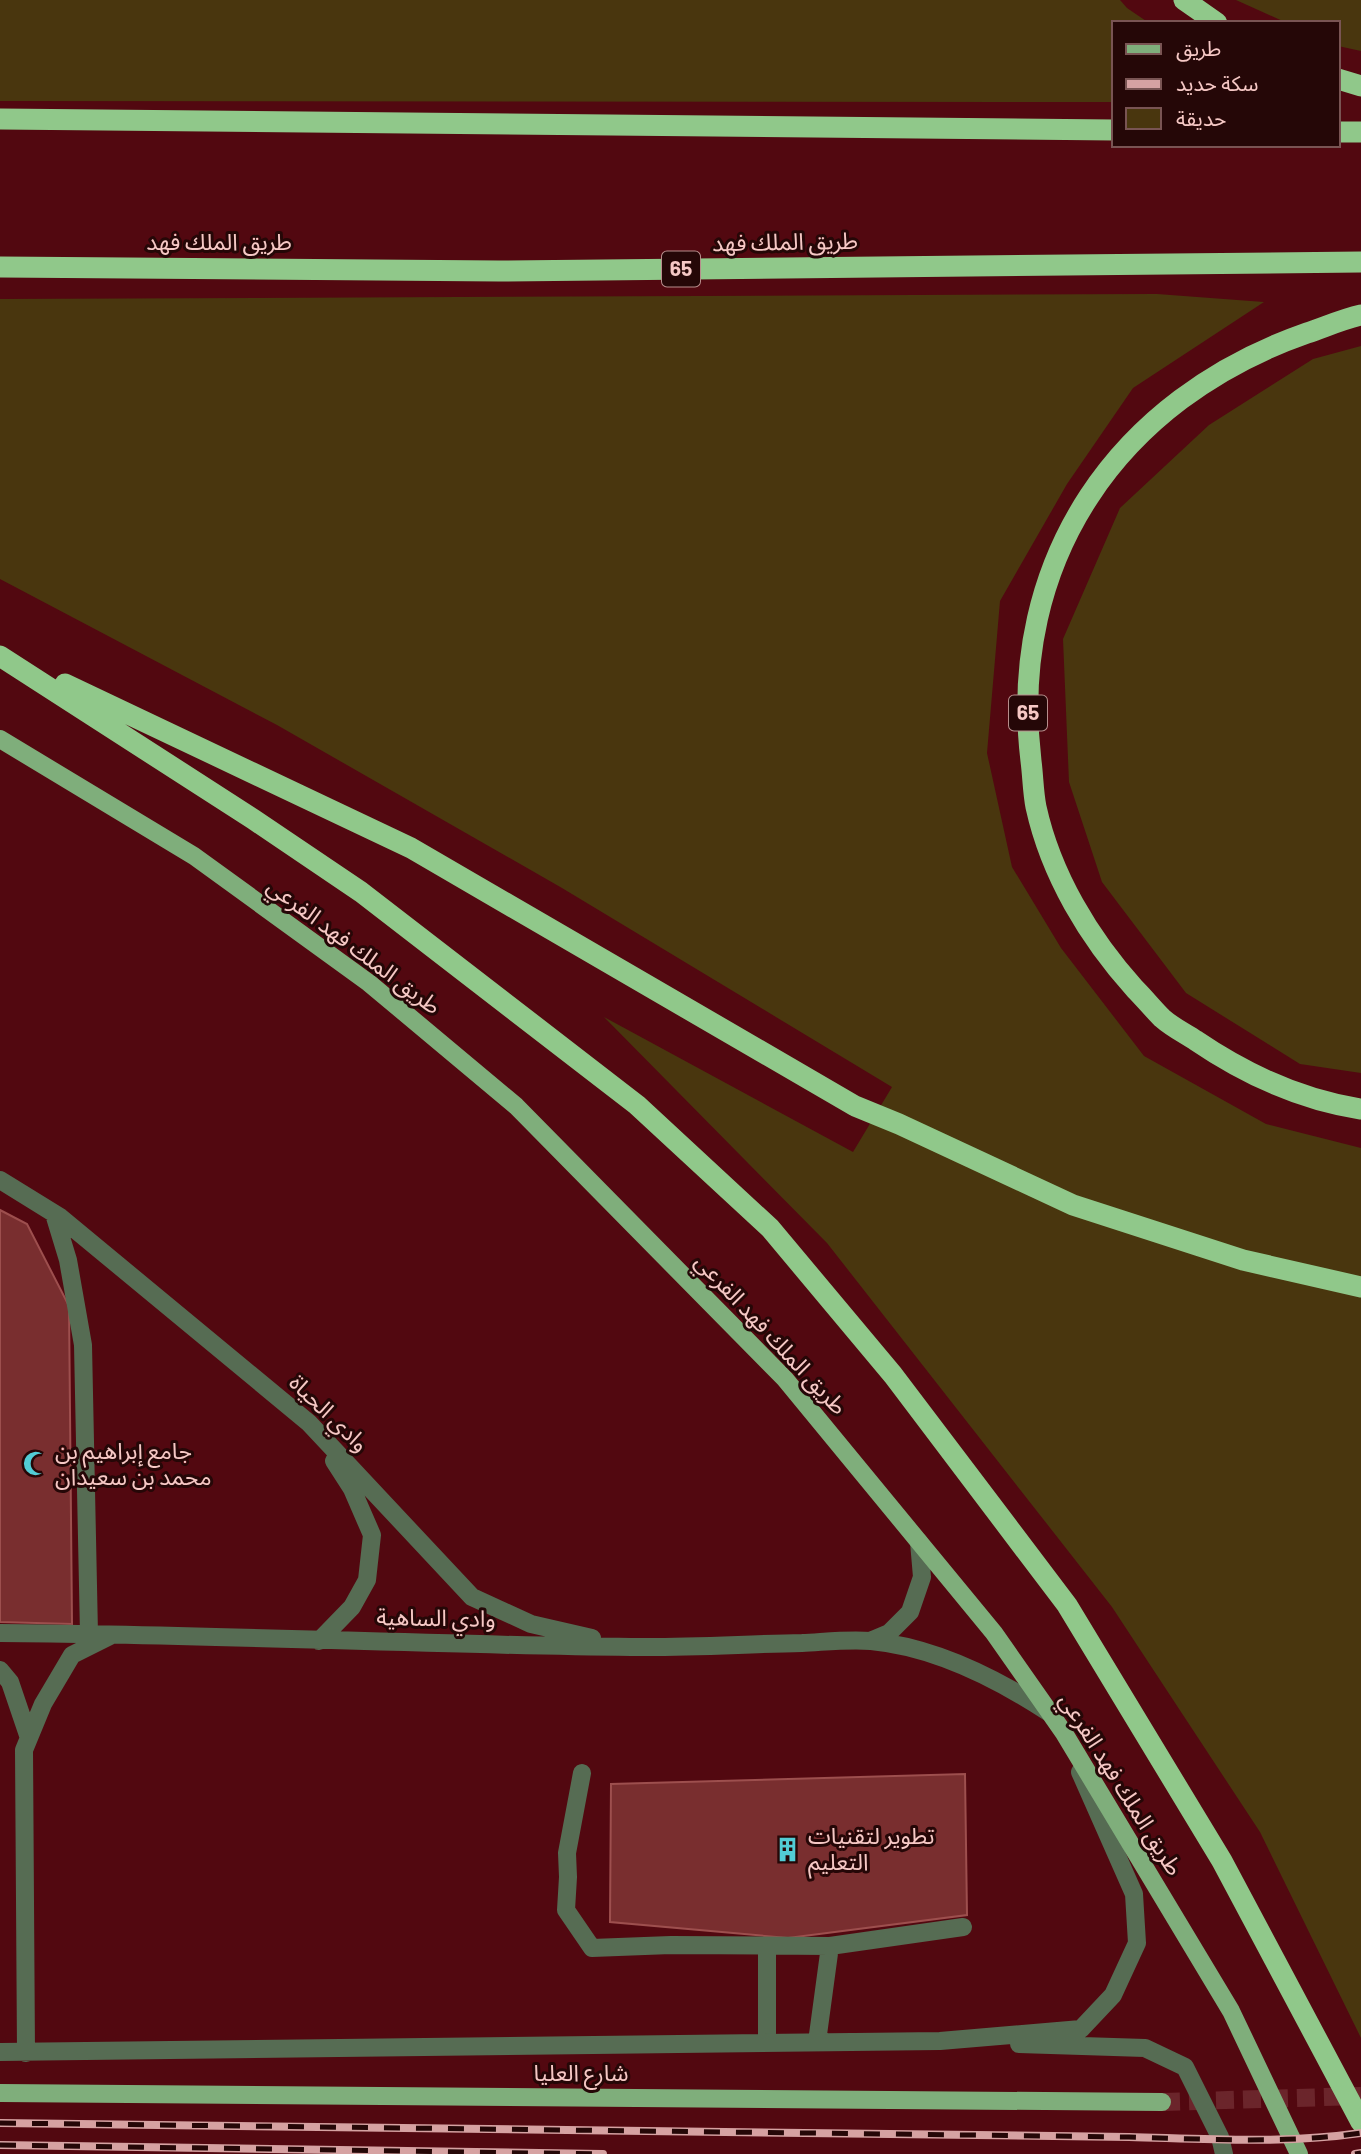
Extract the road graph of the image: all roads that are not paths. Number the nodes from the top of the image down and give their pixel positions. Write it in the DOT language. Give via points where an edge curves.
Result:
graph roads {
  1 [pos="1184,0"];
  2 [pos="1214,21"];
  3 [pos="1340,80"];
  4 [pos="1361,86"];
  5 [pos="0,118"];
  6 [pos="1112,130"];
  7 [pos="1340,132"];
  8 [pos="1361,132"];
  9 [pos="1361,262"];
  10 [pos="0,267"];
  11 [pos="1361,315"];
  12 [pos="0,654"];
  13 [pos="0,738"];
  14 [pos="1361,1110"];
  15 [pos="0,1181"];
  16 [pos="54,1213"];
  17 [pos="1361,1287"];
  18 [pos="309,1423"];
  19 [pos="919,1542"];
  20 [pos="0,1633"];
  21 [pos="116,1633"];
  22 [pos="89,1634"];
  23 [pos="319,1641"];
  24 [pos="870,1641"];
  25 [pos="633,1647"];
  26 [pos="0,1670"];
  27 [pos="1049,1712"];
  28 [pos="1064,1733"];
  29 [pos="29,1738"];
  30 [pos="582,1773"];
  31 [pos="963,1927"];
  32 [pos="767,1946"];
  33 [pos="830,1946"];
  34 [pos="940,2041"];
  35 [pos="817,2042"];
  36 [pos="766,2043"];
  37 [pos="0,2052"];
  38 [pos="26,2053"];
  39 [pos="0,2093"];
  40 [pos="1162,2102"];
  41 [pos="1361,2122"];
  42 [pos="1224,2154"];
  43 [pos="1299,2154"];
  1 -- 2 [label="highway"];
  3 -- 4 [label="highway"];
  5 -- 6 [label="highway"];
  7 -- 8 [label="highway"];
  9 -- 10 [label="highway, طريق الملك فهد / 65" via="499,271"];
  11 -- 14 [label="highway, 65" via="1268,346 1217,373 1130,442 1098,481 1049,574 1030,652 1027,729 1036,807 1054,862 1086,928 1123,976 1163,1019 1220,1057 1278,1086 1327,1104"];
  12 -- 17 [label="highway" via="411,848 855,1106 1073,1205 1243,1260"];
  12 -- 41 [label="highway" via="361,892 637,1105 771,1228 893,1375 1067,1605 1222,1861"];
  13 -- 19 [label="main road, طريق الملك فهد الفرعي" via="194,856 369,983 516,1106 785,1378"];
  15 -- 16 [label="lane, وادي الحياة"];
  16 -- 18 [label="lane, وادي الحياة"];
  16 -- 22 [label="lane" via="68,1260 83,1345"];
  18 -- 23 [label="lane" via="352,1489 372,1535 367,1580 352,1607"];
  18 -- 25 [label="lane, وادي الحياة" via="472,1597 531,1624"];
  19 -- 24 [label="lane" via="922,1577 910,1612 889,1633"];
  19 -- 27 [label="main road, طريق الملك فهد الفرعي" via="994,1633"];
  20 -- 22 [label="lane, وادي الساهية"];
  21 -- 22 [label="lane, وادي الساهية"];
  21 -- 23 [label="lane, وادي الساهية"];
  21 -- 29 [label="lane" via="72,1655"];
  23 -- 25 [label="lane, وادي الساهية"];
  24 -- 25 [label="lane, وادي الساهية"];
  24 -- 27 [label="lane, وادي الساهية" via="920,1650 969,1669"];
  26 -- 29 [label="lane" via="10,1682"];
  27 -- 28 [label="main road, طريق الملك فهد الفرعي"];
  28 -- 34 [label="lane" via="1134,1894 1137,1943 1113,1995 1081,2029"];
  28 -- 43 [label="main road, طريق الملك فهد الفرعي" via="1231,2011"];
  29 -- 38 [label="lane" via="24,1750"];
  30 -- 32 [label="lane" via="567,1853 566,1910 592,1948"];
  31 -- 33 [label="lane"];
  32 -- 33 [label="lane"];
  32 -- 36 [label="lane"];
  33 -- 35 [label="lane"];
  34 -- 35 [label="lane"];
  34 -- 42 [label="lane" via="1145,2048 1185,2067"];
  35 -- 36 [label="lane"];
  36 -- 38 [label="lane"];
  37 -- 38 [label="lane"];
  39 -- 40 [label="main road, شارع العليا"];
}
